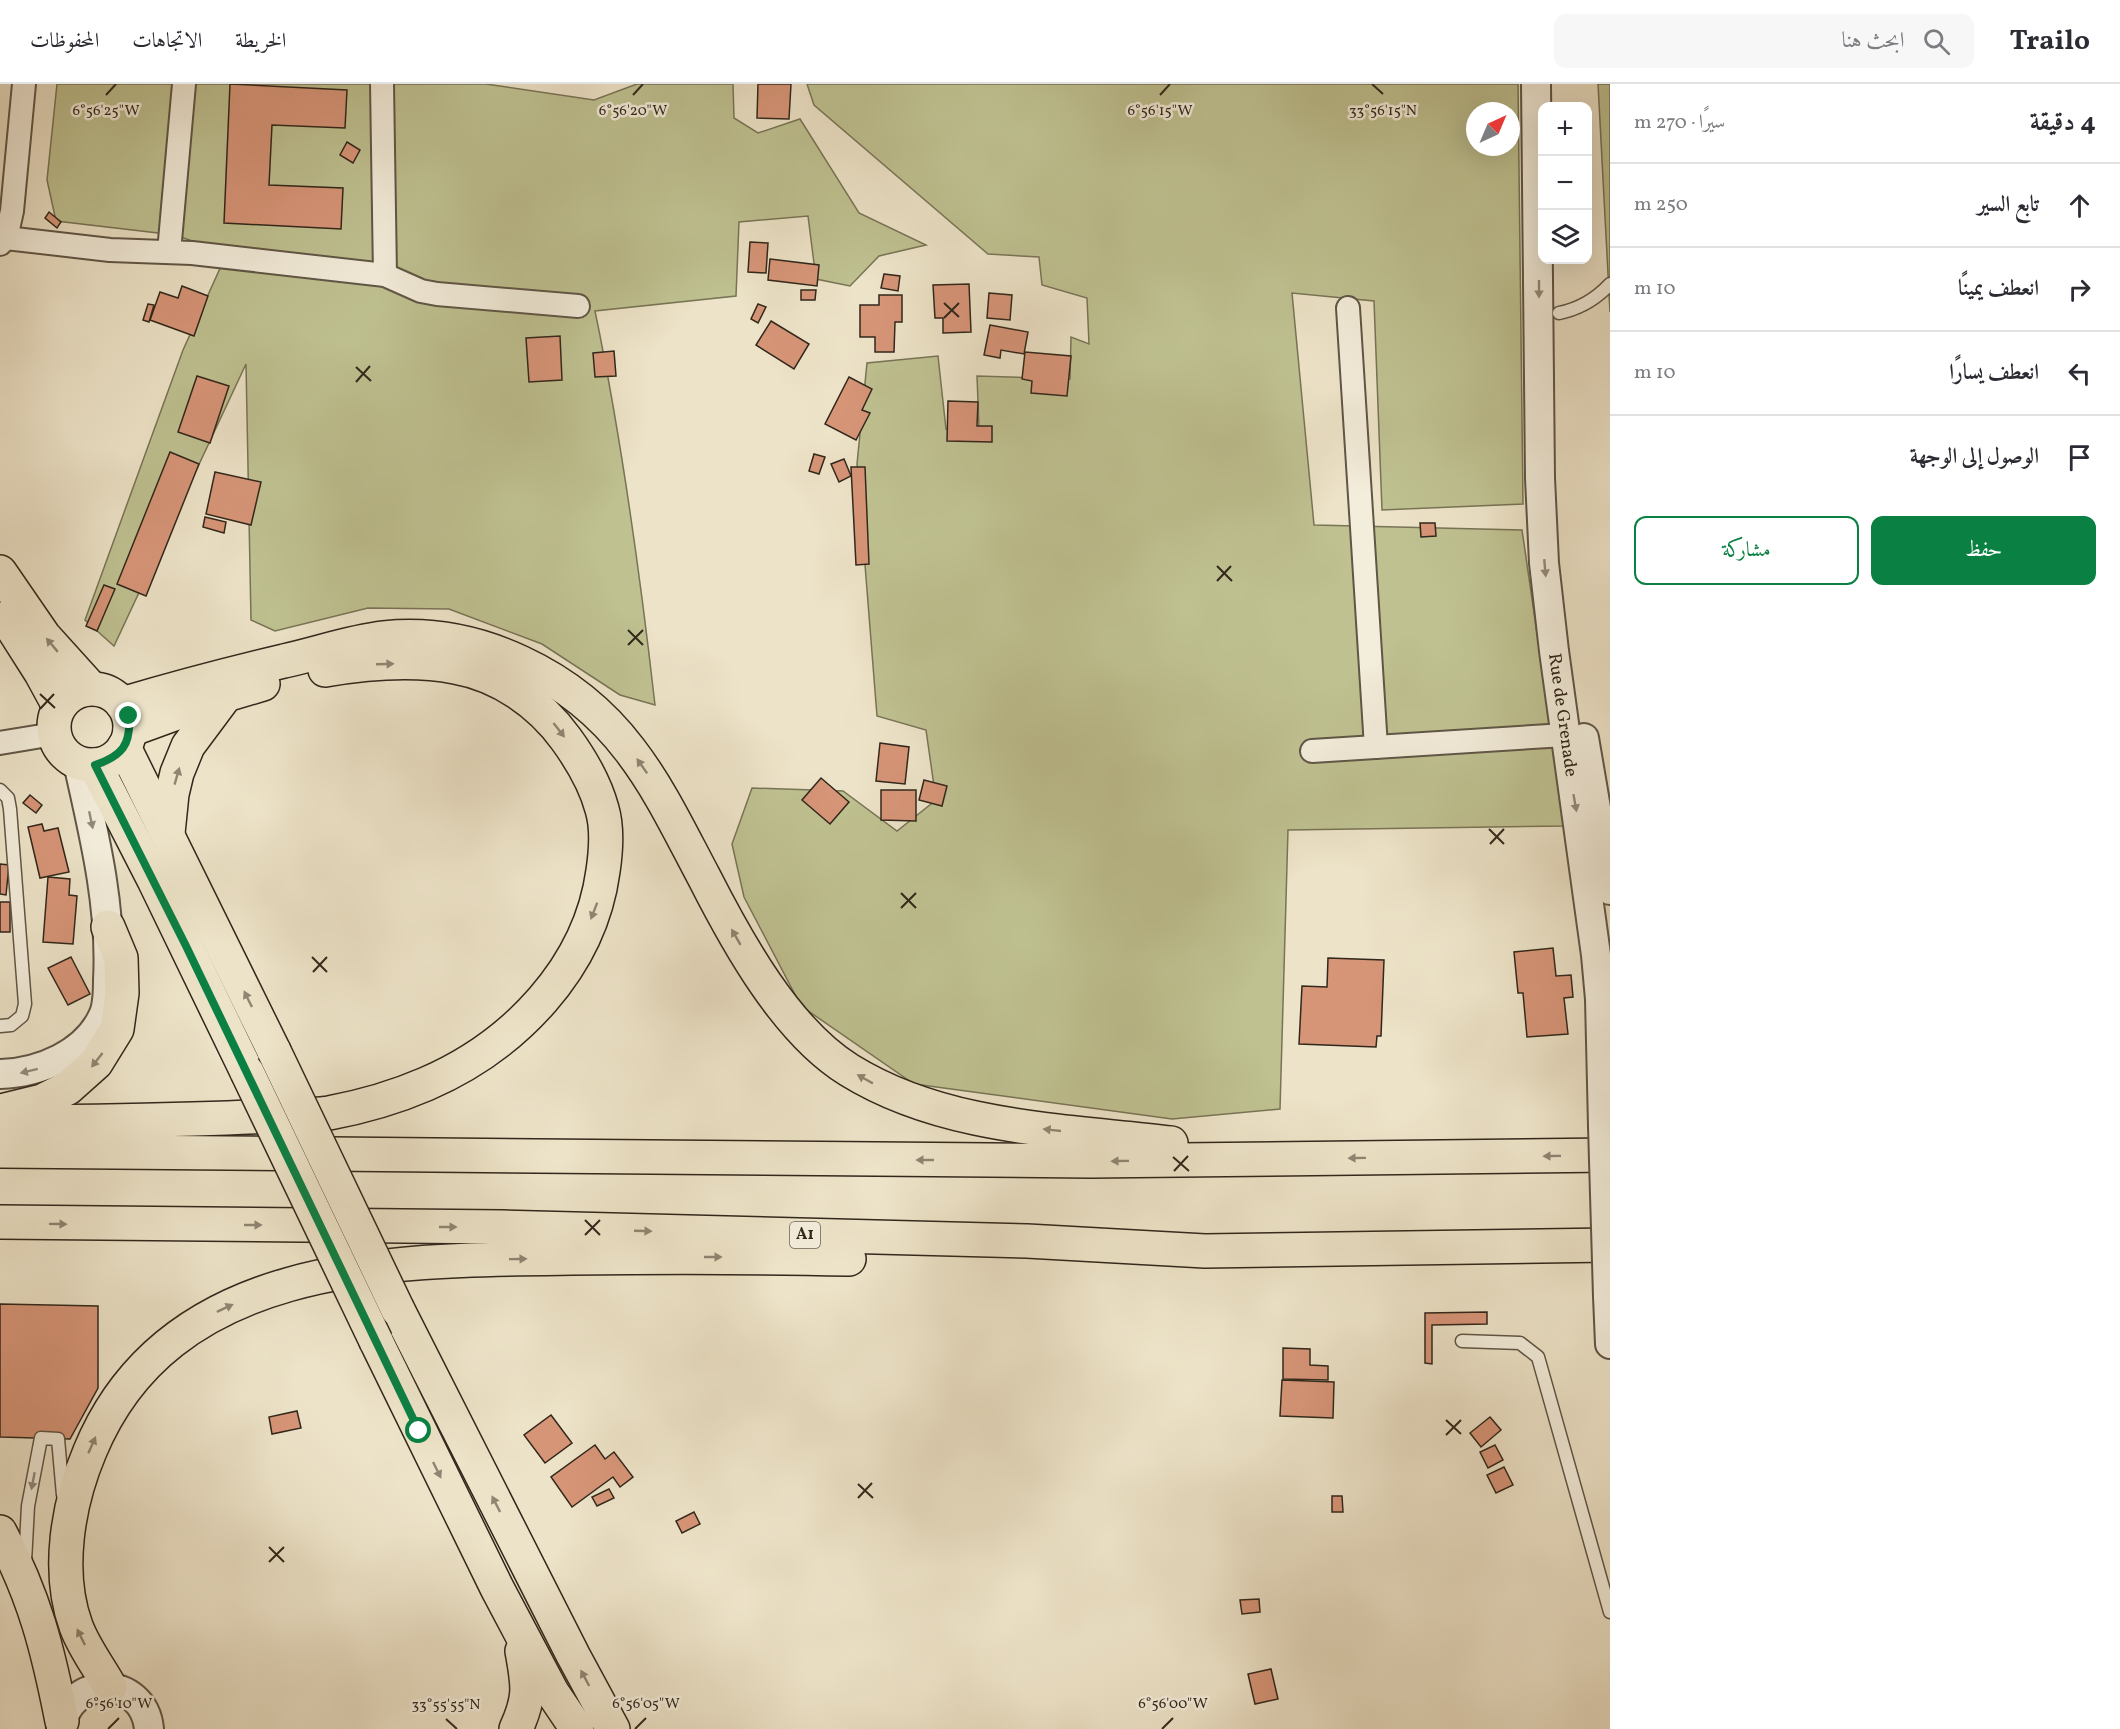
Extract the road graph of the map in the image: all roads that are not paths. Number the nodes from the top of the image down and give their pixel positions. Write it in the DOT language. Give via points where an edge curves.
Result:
graph roads {
  1 [pos="24,84"];
  2 [pos="184,84"];
  3 [pos="382,84"];
  4 [pos="1536,84"];
  5 [pos="1556,84"];
  6 [pos="1556,102"];
  7 [pos="3,241"];
  8 [pos="169,252"];
  9 [pos="1558,264"];
  10 [pos="385,275"];
  11 [pos="1610,284"];
  12 [pos="578,306"];
  13 [pos="1348,308"];
  14 [pos="1558,313"];
  15 [pos="0,572"];
  16 [pos="0,609"];
  17 [pos="9,639"];
  18 [pos="91,688"];
  19 [pos="226,695"];
  20 [pos="56,720"];
  21 [pos="126,727"];
  22 [pos="1574,734"];
  23 [pos="0,743"];
  24 [pos="1376,747"];
  25 [pos="1312,751"];
  26 [pos="87,764"];
  27 [pos="0,790"];
  28 [pos="168,833"];
  29 [pos="1610,890"];
  30 [pos="108,927"];
  31 [pos="0,1026"];
  32 [pos="0,1074"];
  33 [pos="0,1111"];
  34 [pos="0,1122"];
  35 [pos="1607,1140"];
  36 [pos="0,1151"];
  37 [pos="1319,1158"];
  38 [pos="0,1222"];
  39 [pos="1610,1245"];
  40 [pos="1205,1251"];
  41 [pos="1462,1341"];
  42 [pos="1610,1344"];
  43 [pos="0,1532"];
  44 [pos="67,1542"];
  45 [pos="24,1582"];
  46 [pos="1610,1612"];
  47 [pos="517,1626"];
  48 [pos="110,1687"];
  49 [pos="62,1725"];
  50 [pos="150,1727"];
  51 [pos="516,1729"];
  52 [pos="577,1729"];
  53 [pos="614,1729"];
  1 -- 7 [label="street" via="12,211"];
  2 -- 8 [label="street"];
  3 -- 10 [label="street"];
  4 -- 22 [label="street, Rue de Grenade, one-way" via="1542,520 1549,607"];
  5 -- 6 [label="street"];
  7 -- 8 [label="street"];
  8 -- 10 [label="street"];
  9 -- 14 [label="street, Rue de Grenade"];
  10 -- 12 [label="street" via="436,294"];
  11 -- 14 [label="lane" via="1575,309"];
  13 -- 24 [label="street"];
  14 -- 22 [label="street, Rue de Grenade" via="1559,517 1571,646"];
  18 -- 15 [label="main road, one-way" via="44,636"];
  16 -- 17 [label="main road"];
  17 -- 20 [label="main road"];
  18 -- 20 [label="main road" via="67,697"];
  18 -- 21 [label="main road" via="114,695"];
  19 -- 21 [label="main road"];
  28 -- 19 [label="main road, one-way" via="172,794 188,746"];
  19 -- 34 [label="main road, one-way" via="351,665 414,663 455,667 515,690 555,724 568,742 589,773 603,812 607,848 600,895 582,943 551,991 486,1052 391,1097 327,1113"];
  20 -- 23 [label="street"];
  20 -- 26 [label="main road" via="63,751"];
  21 -- 26 [label="main road" via="112,760"];
  21 -- 28 [label="main road"];
  37 -- 21 [label="main road, one-way" via="1034,1128 952,1114 895,1095 847,1069 810,1040 761,978 656,787 629,748 589,705 548,676 492,651 432,637 384,638 333,648 180,686"];
  22 -- 24 [label="street"];
  22 -- 29 [label="street, Rue de Grenade"];
  22 -- 35 [label="street, Rue de Grenade, one-way" via="1600,999"];
  24 -- 25 [label="street"];
  26 -- 30 [label="street, one-way"];
  26 -- 47 [label="main road, one-way, bridge" via="154,880 457,1510"];
  27 -- 31 [label="lane" via="8,798 10,809 25,1004 22,1016 10,1025"];
  53 -- 28 [label="main road, one-way, bridge" via="398,1310"];
  30 -- 32 [label="street, one-way" via="107,994 103,1016 91,1033 56,1062 16,1074"];
  30 -- 33 [label="main road, one-way" via="121,958 117,1029 96,1063 68,1088 42,1101"];
  35 -- 37 [label="main road, one-way"];
  35 -- 42 [label="street, Rue de Grenade, bridge"];
  37 -- 36 [label="main road, one-way" via="1091,1161"];
  38 -- 40 [label="main road, A1, one-way" via="502,1227 1027,1241"];
  39 -- 40 [label="main road, A1"];
  44 -- 40 [label="main road, one-way" via="84,1463 108,1414 135,1375 192,1326 239,1301 284,1285 339,1272 410,1264 516,1259 969,1260"];
  41 -- 46 [label="lane" via="1520,1343 1538,1357"];
  43 -- 45 [label="main road"];
  44 -- 45 [label="lane, one-way" via="58,1439 41,1438 28,1506"];
  48 -- 44 [label="main road, one-way" via="76,1626 68,1594"];
  45 -- 49 [label="main road" via="49,1656"];
  47 -- 51 [label="main road" via="528,1686"];
  47 -- 52 [label="main road"];
  48 -- 49 [label="street" via="92,1689 70,1704"];
  48 -- 50 [label="street" via="135,1699"];
}
